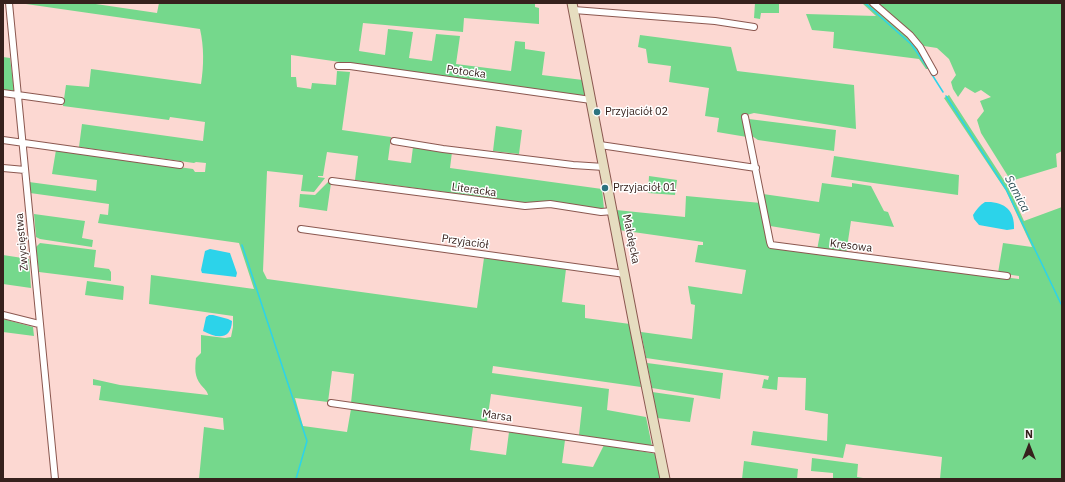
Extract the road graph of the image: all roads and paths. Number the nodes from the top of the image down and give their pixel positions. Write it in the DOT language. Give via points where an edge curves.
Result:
graph roads {
  1 [pos="9,3"];
  2 [pos="872,3"];
  3 [pos="573,7"];
  4 [pos="754,26"];
  5 [pos="338,66"];
  6 [pos="934,72"];
  7 [pos="3,93"];
  8 [pos="18,96"];
  9 [pos="591,100"];
  10 [pos="61,101"];
  11 [pos="745,117"];
  12 [pos="3,140"];
  13 [pos="394,141"];
  14 [pos="22,142"];
  15 [pos="600,145"];
  16 [pos="180,165"];
  17 [pos="604,167"];
  18 [pos="3,168"];
  19 [pos="756,168"];
  20 [pos="25,170"];
  21 [pos="332,181"];
  22 [pos="613,211"];
  23 [pos="301,229"];
  24 [pos="625,274"];
  25 [pos="1007,276"];
  26 [pos="3,315"];
  27 [pos="39,324"];
  28 [pos="331,403"];
  29 [pos="659,450"];
  30 [pos="55,479"];
  31 [pos="665,479"];
  1 -- 8 [label="street, Zwycięstwa"];
  2 -- 6 [label="street" via="910,35"];
  3 -- 4 [label="street"];
  3 -- 9 [label="street, Małołęcka"];
  5 -- 9 [label="street, Potocka"];
  7 -- 8 [label="street"];
  8 -- 10 [label="street"];
  8 -- 14 [label="street, Zwycięstwa"];
  9 -- 15 [label="street, Małołęcka"];
  11 -- 19 [label="street, Kresowa"];
  12 -- 14 [label="street"];
  13 -- 17 [label="street"];
  14 -- 16 [label="street"];
  14 -- 20 [label="street, Zwycięstwa"];
  15 -- 17 [label="street, Małołęcka"];
  15 -- 19 [label="street"];
  17 -- 22 [label="street, Małołęcka"];
  18 -- 20 [label="street"];
  19 -- 25 [label="street, Kresowa" via="771,245"];
  20 -- 27 [label="street, Zwycięstwa"];
  21 -- 22 [label="street, Literacka" via="525,206 550,204 601,212"];
  22 -- 24 [label="street, Małołęcka"];
  23 -- 24 [label="street, Przyjaciół"];
  24 -- 29 [label="street, Małołęcka"];
  26 -- 27 [label="street"];
  27 -- 30 [label="street, Zwycięstwa"];
  28 -- 29 [label="street, Marsa"];
  29 -- 31 [label="street, Małołęcka"];
}
